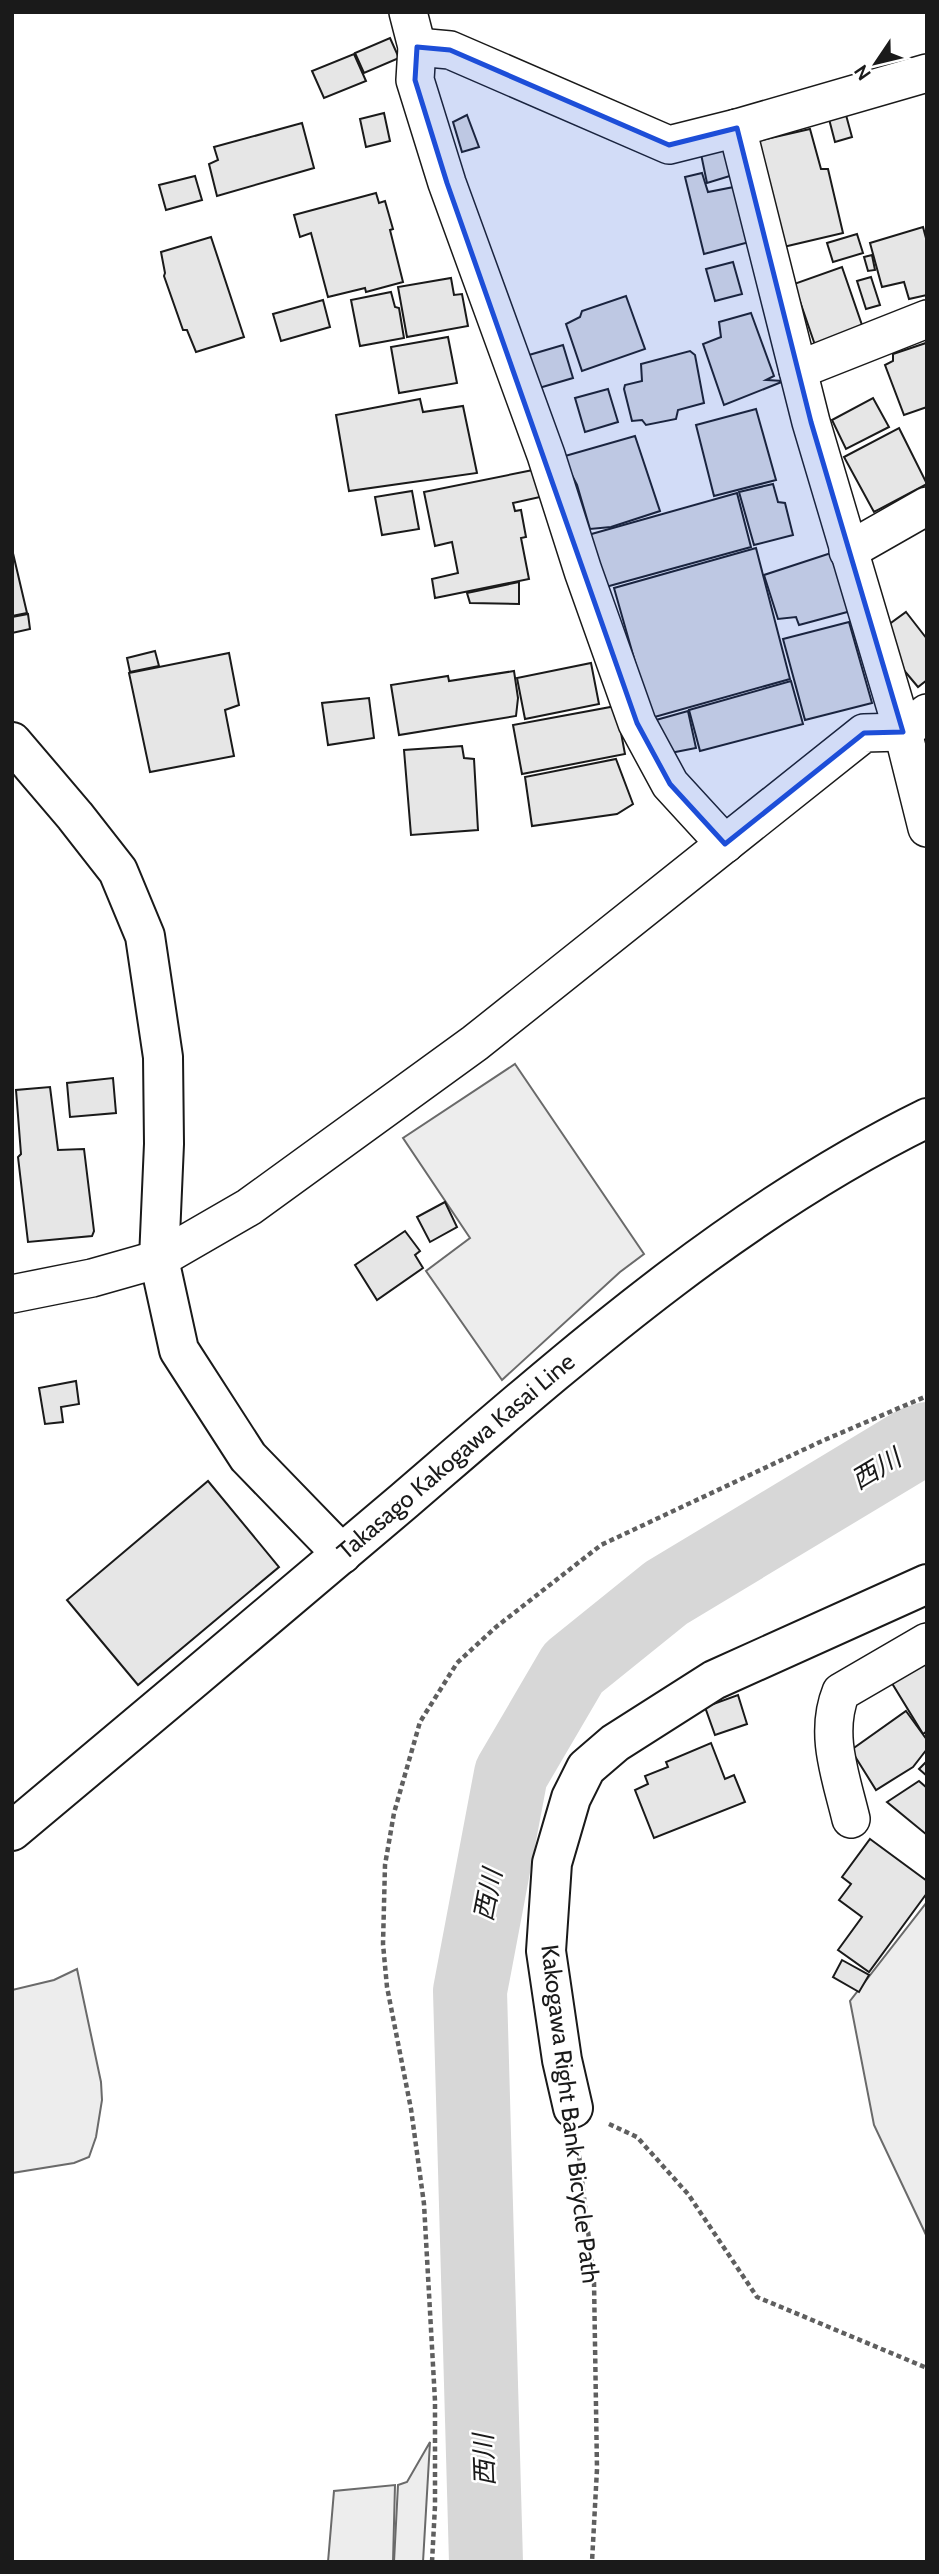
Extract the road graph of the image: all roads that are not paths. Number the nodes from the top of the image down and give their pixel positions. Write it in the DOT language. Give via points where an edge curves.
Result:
graph roads {
  1 [pos="413,30"];
  2 [pos="927,73"];
  3 [pos="737,128"];
  4 [pos="927,319"];
  5 [pos="798,370"];
  6 [pos="927,506"];
  7 [pos="848,551"];
  8 [pos="915,723"];
  9 [pos="12,742"];
  10 [pos="927,828"];
  11 [pos="725,844"];
  12 [pos="927,1118"];
  13 [pos="159,1259"];
  14 [pos="12,1294"];
  15 [pos="342,1554"];
  16 [pos="927,1584"];
  17 [pos="927,1642"];
  18 [pos="850,1819"];
  19 [pos="12,1831"];
  20 [pos="573,2108"];
  1 -- 3 [label="street" via="669,145"];
  1 -- 11 [label="street" via="415,80 447,183 637,723 670,784"];
  2 -- 3 [label="street"];
  3 -- 5 [label="street"];
  4 -- 5 [label="street"];
  5 -- 7 [label="street"];
  6 -- 7 [label="street"];
  7 -- 8 [label="street"];
  8 -- 10 [label="street"];
  8 -- 11 [label="street" via="864,733"];
  9 -- 13 [label="main road" via="118,871 145,936 163,1057"];
  11 -- 13 [label="street" via="475,1042 249,1206"];
  12 -- 15 [label="main road, Takasago Kakogawa Kasai Line" via="808,1183 693,1262 590,1340"];
  13 -- 14 [label="street"];
  13 -- 15 [label="main road" via="179,1350 248,1457"];
  15 -- 19 [label="main road, Takasago Kakogawa Kasai Line"];
  16 -- 20 [label="main road, Kakogawa Right Bank Bicycle Path" via="714,1681 615,1743 586,1768 571,1798 552,1863 546,1951"];
  17 -- 18 [label="street" via="841,1692 832,1732"];
}
